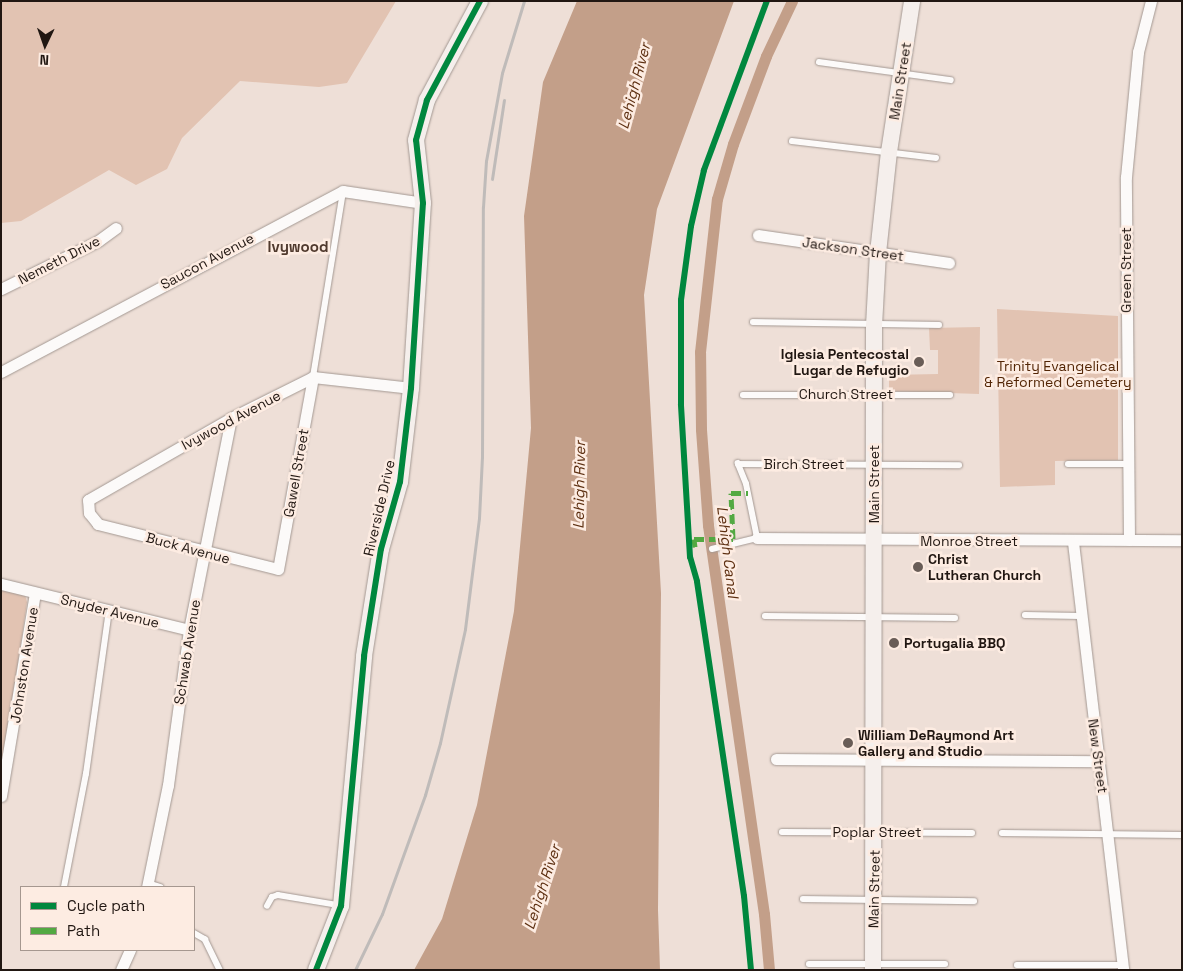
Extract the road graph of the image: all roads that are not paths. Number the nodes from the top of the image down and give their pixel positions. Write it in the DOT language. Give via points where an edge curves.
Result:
graph roads {
  1 [pos="480,1"];
  2 [pos="912,1"];
  3 [pos="1151,1"];
  4 [pos="819,62"];
  5 [pos="900,74"];
  6 [pos="950,80"];
  7 [pos="792,141"];
  8 [pos="889,152"];
  9 [pos="936,158"];
  10 [pos="343,191"];
  11 [pos="423,204"];
  12 [pos="116,228"];
  13 [pos="758,235"];
  14 [pos="878,254"];
  15 [pos="949,263"];
  16 [pos="1,289"];
  17 [pos="753,322"];
  18 [pos="939,324"];
  19 [pos="874,326"];
  20 [pos="1,372"];
  21 [pos="313,376"];
  22 [pos="411,388"];
  23 [pos="743,394"];
  24 [pos="874,394"];
  25 [pos="950,395"];
  26 [pos="231,418"];
  27 [pos="1068,464"];
  28 [pos="1128,464"];
  29 [pos="874,465"];
  30 [pos="959,465"];
  31 [pos="98,524"];
  32 [pos="757,538"];
  33 [pos="874,540"];
  34 [pos="1129,540"];
  35 [pos="1182,540"];
  36 [pos="1073,542"];
  37 [pos="712,549"];
  38 [pos="205,552"];
  39 [pos="278,569"];
  40 [pos="1,584"];
  41 [pos="35,593"];
  42 [pos="109,611"];
  43 [pos="1025,615"];
  44 [pos="765,616"];
  45 [pos="1080,616"];
  46 [pos="876,617"];
  47 [pos="955,618"];
  48 [pos="189,630"];
  49 [pos="776,759"];
  50 [pos="876,760"];
  51 [pos="1099,761"];
  52 [pos="1,796"];
  53 [pos="782,832"];
  54 [pos="875,832"];
  55 [pos="972,832"];
  56 [pos="1002,833"];
  57 [pos="1109,835"];
  58 [pos="1182,835"];
  59 [pos="148,885"];
  60 [pos="64,886"];
  61 [pos="803,900"];
  62 [pos="874,901"];
  63 [pos="974,902"];
  64 [pos="267,906"];
  65 [pos="340,906"];
  66 [pos="195,934"];
  67 [pos="130,951"];
  68 [pos="809,964"];
  69 [pos="944,964"];
  70 [pos="1017,965"];
  71 [pos="873,967"];
  72 [pos="1123,967"];
  73 [pos="121,970"];
  74 [pos="220,970"];
  75 [pos="316,970"];
  1 -- 11 [label="street, Riverside Drive" via="427,100 421,119 416,140"];
  2 -- 5 [label="street, Main Street"];
  3 -- 28 [label="street, Green Street" via="1138,52 1127,160"];
  4 -- 5 [label="lane"];
  5 -- 6 [label="lane"];
  5 -- 8 [label="street, Main Street"];
  7 -- 8 [label="lane"];
  8 -- 9 [label="lane"];
  8 -- 14 [label="street, Main Street"];
  10 -- 11 [label="street"];
  10 -- 20 [label="street, Saucon Avenue"];
  10 -- 21 [label="lane"];
  11 -- 22 [label="street, Riverside Drive"];
  12 -- 16 [label="street, Nemeth Drive" via="98,242"];
  13 -- 14 [label="street, Jackson Street"];
  14 -- 15 [label="street, Jackson Street"];
  14 -- 19 [label="street, Main Street"];
  17 -- 19 [label="lane"];
  18 -- 19 [label="lane"];
  19 -- 24 [label="street, Main Street"];
  21 -- 22 [label="street"];
  21 -- 26 [label="street, Ivywood Avenue"];
  21 -- 39 [label="street, Gawell Street"];
  22 -- 65 [label="street, Riverside Drive" via="400,482 381,549 364,656"];
  23 -- 24 [label="lane, Church Street"];
  24 -- 25 [label="lane, Church Street"];
  24 -- 29 [label="street, Main Street"];
  26 -- 31 [label="street, Ivywood Avenue" via="88,500 89,513"];
  26 -- 38 [label="street, Schwab Avenue"];
  27 -- 28 [label="lane"];
  28 -- 34 [label="street, Green Street"];
  29 -- 30 [label="lane, Birch Street"];
  29 -- 32 [label="lane, Birch Street" via="738,464 746,484"];
  29 -- 33 [label="street, Main Street"];
  31 -- 38 [label="street, Buck Avenue"];
  32 -- 33 [label="street, Monroe Street"];
  32 -- 37 [label="lane"];
  33 -- 36 [label="street, Monroe Street"];
  33 -- 46 [label="street, Main Street"];
  34 -- 35 [label="street, Monroe Street"];
  34 -- 36 [label="street, Monroe Street"];
  36 -- 45 [label="street, New Street"];
  38 -- 39 [label="street, Buck Avenue"];
  38 -- 48 [label="street, Schwab Avenue"];
  40 -- 41 [label="street, Snyder Avenue"];
  41 -- 42 [label="street, Snyder Avenue"];
  41 -- 52 [label="street, Johnston Avenue"];
  42 -- 48 [label="street, Snyder Avenue"];
  42 -- 60 [label="lane" via="89,756"];
  43 -- 45 [label="lane"];
  44 -- 46 [label="lane"];
  45 -- 51 [label="street, New Street"];
  46 -- 47 [label="lane"];
  46 -- 50 [label="street, Main Street"];
  48 -- 59 [label="street, Schwab Avenue" via="168,785"];
  49 -- 50 [label="street"];
  50 -- 51 [label="street"];
  50 -- 54 [label="street, Main Street"];
  51 -- 57 [label="street, New Street"];
  53 -- 54 [label="lane, Poplar Street"];
  54 -- 55 [label="lane, Poplar Street"];
  54 -- 62 [label="street, Main Street"];
  56 -- 57 [label="lane"];
  57 -- 58 [label="lane"];
  57 -- 72 [label="street, New Street"];
  61 -- 62 [label="lane"];
  62 -- 63 [label="lane"];
  62 -- 71 [label="street, Main Street"];
  64 -- 65 [label="lane" via="272,896 278,895"];
  65 -- 75 [label="street, Riverside Drive"];
  66 -- 74 [label="lane" via="204,939"];
  67 -- 73 [label="street"];
  68 -- 71 [label="lane"];
  69 -- 71 [label="lane"];
  70 -- 72 [label="lane"];
}
